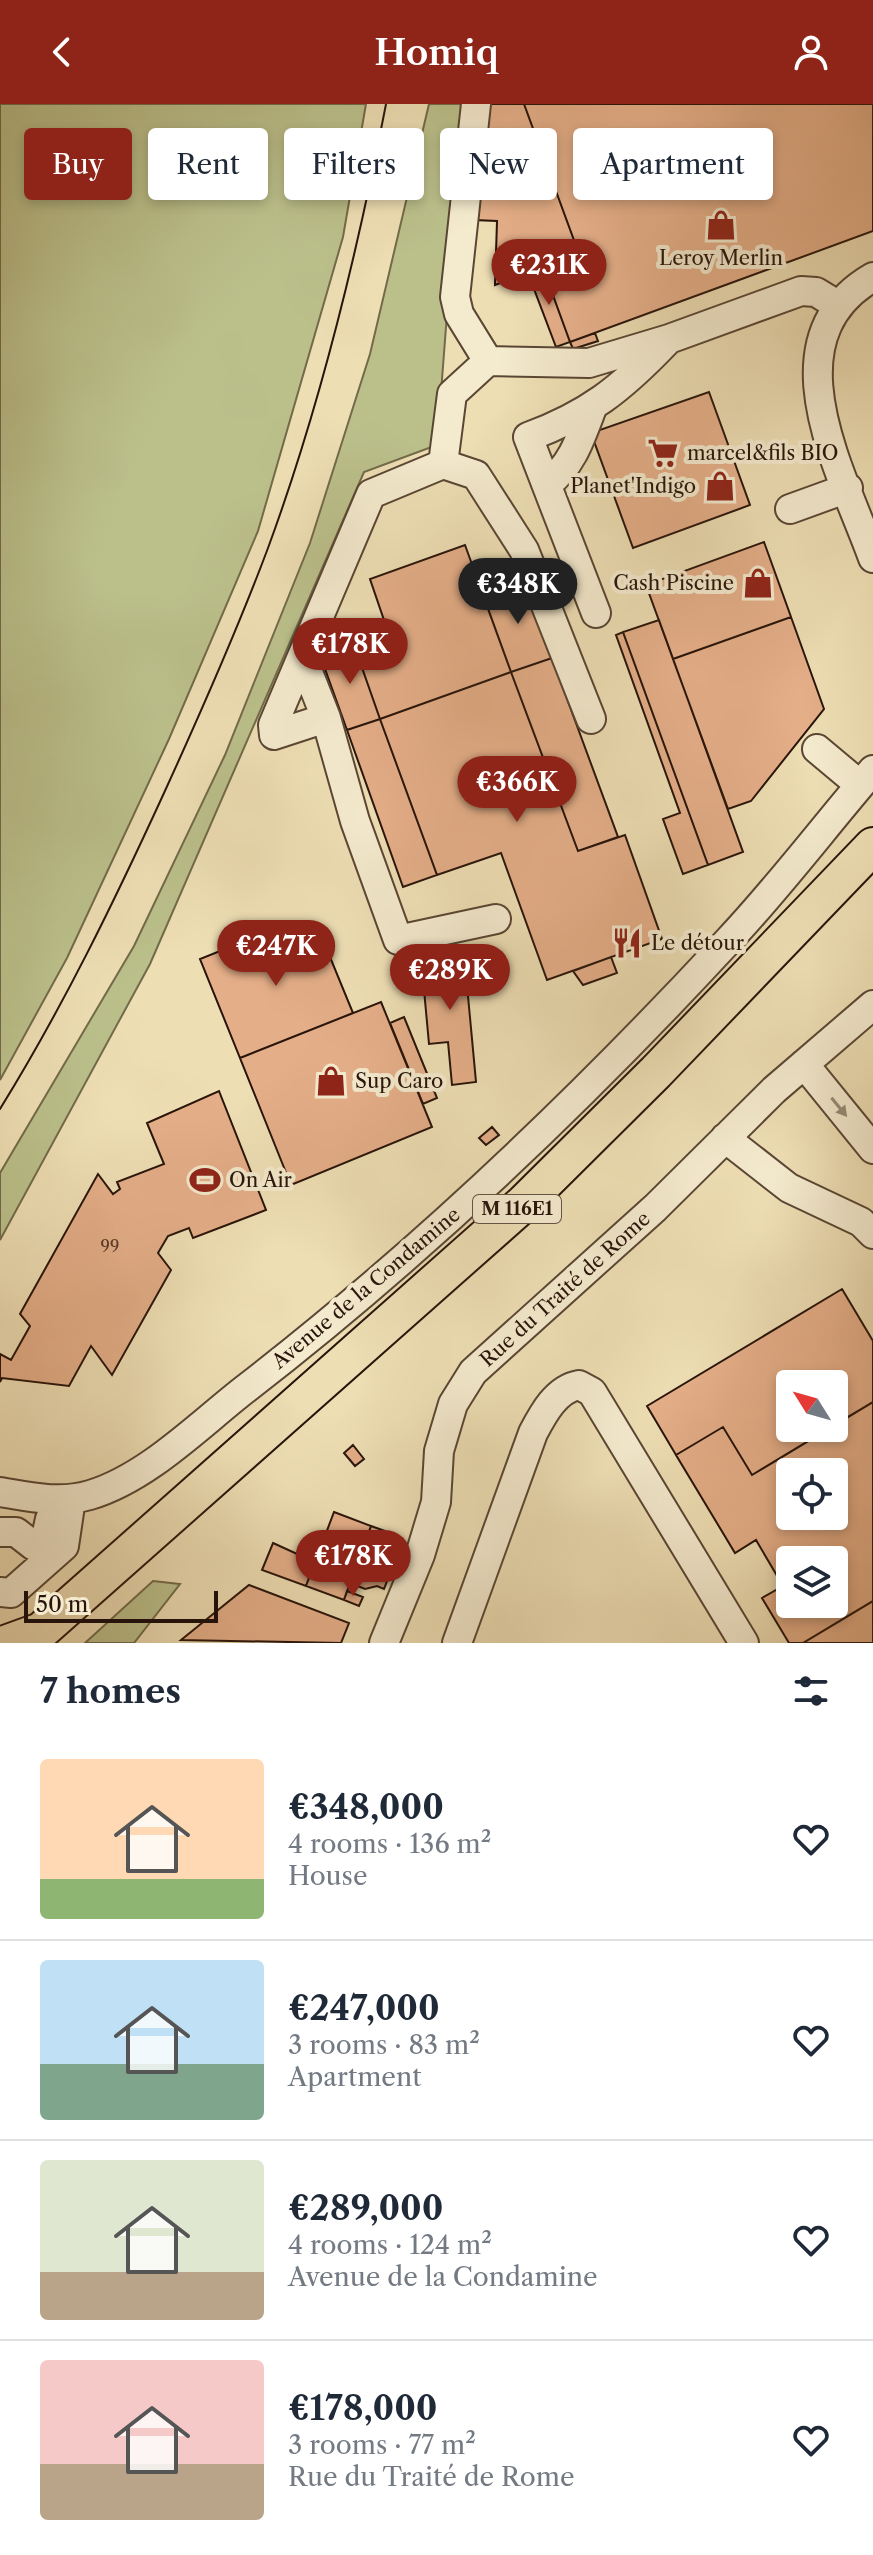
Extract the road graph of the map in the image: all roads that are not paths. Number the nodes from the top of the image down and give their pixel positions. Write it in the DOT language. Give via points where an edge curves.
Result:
graph roads {
  1 [pos="476,104"];
  2 [pos="873,277"];
  3 [pos="839,306"];
  4 [pos="669,339"];
  5 [pos="488,361"];
  6 [pos="592,408"];
  7 [pos="443,464"];
  8 [pos="547,484"];
  9 [pos="848,488"];
  10 [pos="790,509"];
  11 [pos="873,558"];
  12 [pos="596,613"];
  13 [pos="302,657"];
  14 [pos="326,718"];
  15 [pos="591,719"];
  16 [pos="817,749"];
  17 [pos="867,778"];
  18 [pos="873,846"];
  19 [pos="496,919"];
  20 [pos="873,1005"];
  21 [pos="798,1070"];
  22 [pos="725,1138"];
  23 [pos="873,1149"];
  24 [pos="873,1234"];
  25 [pos="0,1492"];
  26 [pos="61,1500"];
  27 [pos="0,1532"];
  28 [pos="0,1592"];
  29 [pos="39,1637"];
  30 [pos="8,1643"];
  31 [pos="384,1643"];
  32 [pos="457,1643"];
  33 [pos="744,1643"];
  1 -- 5 [label="street" via="455,297 459,314"];
  2 -- 3 [label="street" via="855,287"];
  3 -- 4 [label="street" via="816,292 801,291"];
  3 -- 9 [label="street" via="819,344 816,377 822,417"];
  4 -- 5 [label="street" via="589,363"];
  4 -- 6 [label="street"];
  5 -- 7 [label="street" via="452,394"];
  6 -- 8 [label="street" via="576,449 561,474"];
  6 -- 8 [label="street" via="528,437"];
  7 -- 13 [label="street" via="371,494"];
  7 -- 15 [label="street" via="476,475 524,550"];
  8 -- 12 [label="street"];
  9 -- 10 [label="street"];
  9 -- 11 [label="street"];
  13 -- 14 [label="street"];
  13 -- 14 [label="street" via="273,725 274,735"];
  14 -- 19 [label="street" via="355,821 398,940"];
  16 -- 17 [label="street"];
  17 -- 26 [label="street, Avenue de la Condamine" via="730,940 526,1150 327,1325 156,1458 113,1486"];
  18 -- 29 [label="main road, M 116E1" via="524,1203"];
  20 -- 21 [label="street, Rue du Traité de Rome"];
  21 -- 22 [label="street, Rue du Traité de Rome"];
  21 -- 23 [label="street, one-way"];
  22 -- 24 [label="street" via="789,1188 861,1222"];
  22 -- 31 [label="street, Rue du Traité de Rome" via="473,1372 453,1404 439,1451 436,1502"];
  25 -- 26 [label="street, Avenue de la Condamine"];
  26 -- 27 [label="street" via="45,1542 34,1546 16,1532"];
  26 -- 28 [label="street" via="64,1546 11,1593"];
  29 -- 30 [label="main road, M 116E1"];
  32 -- 33 [label="street" via="533,1433 548,1406 579,1385 592,1392"];
}
